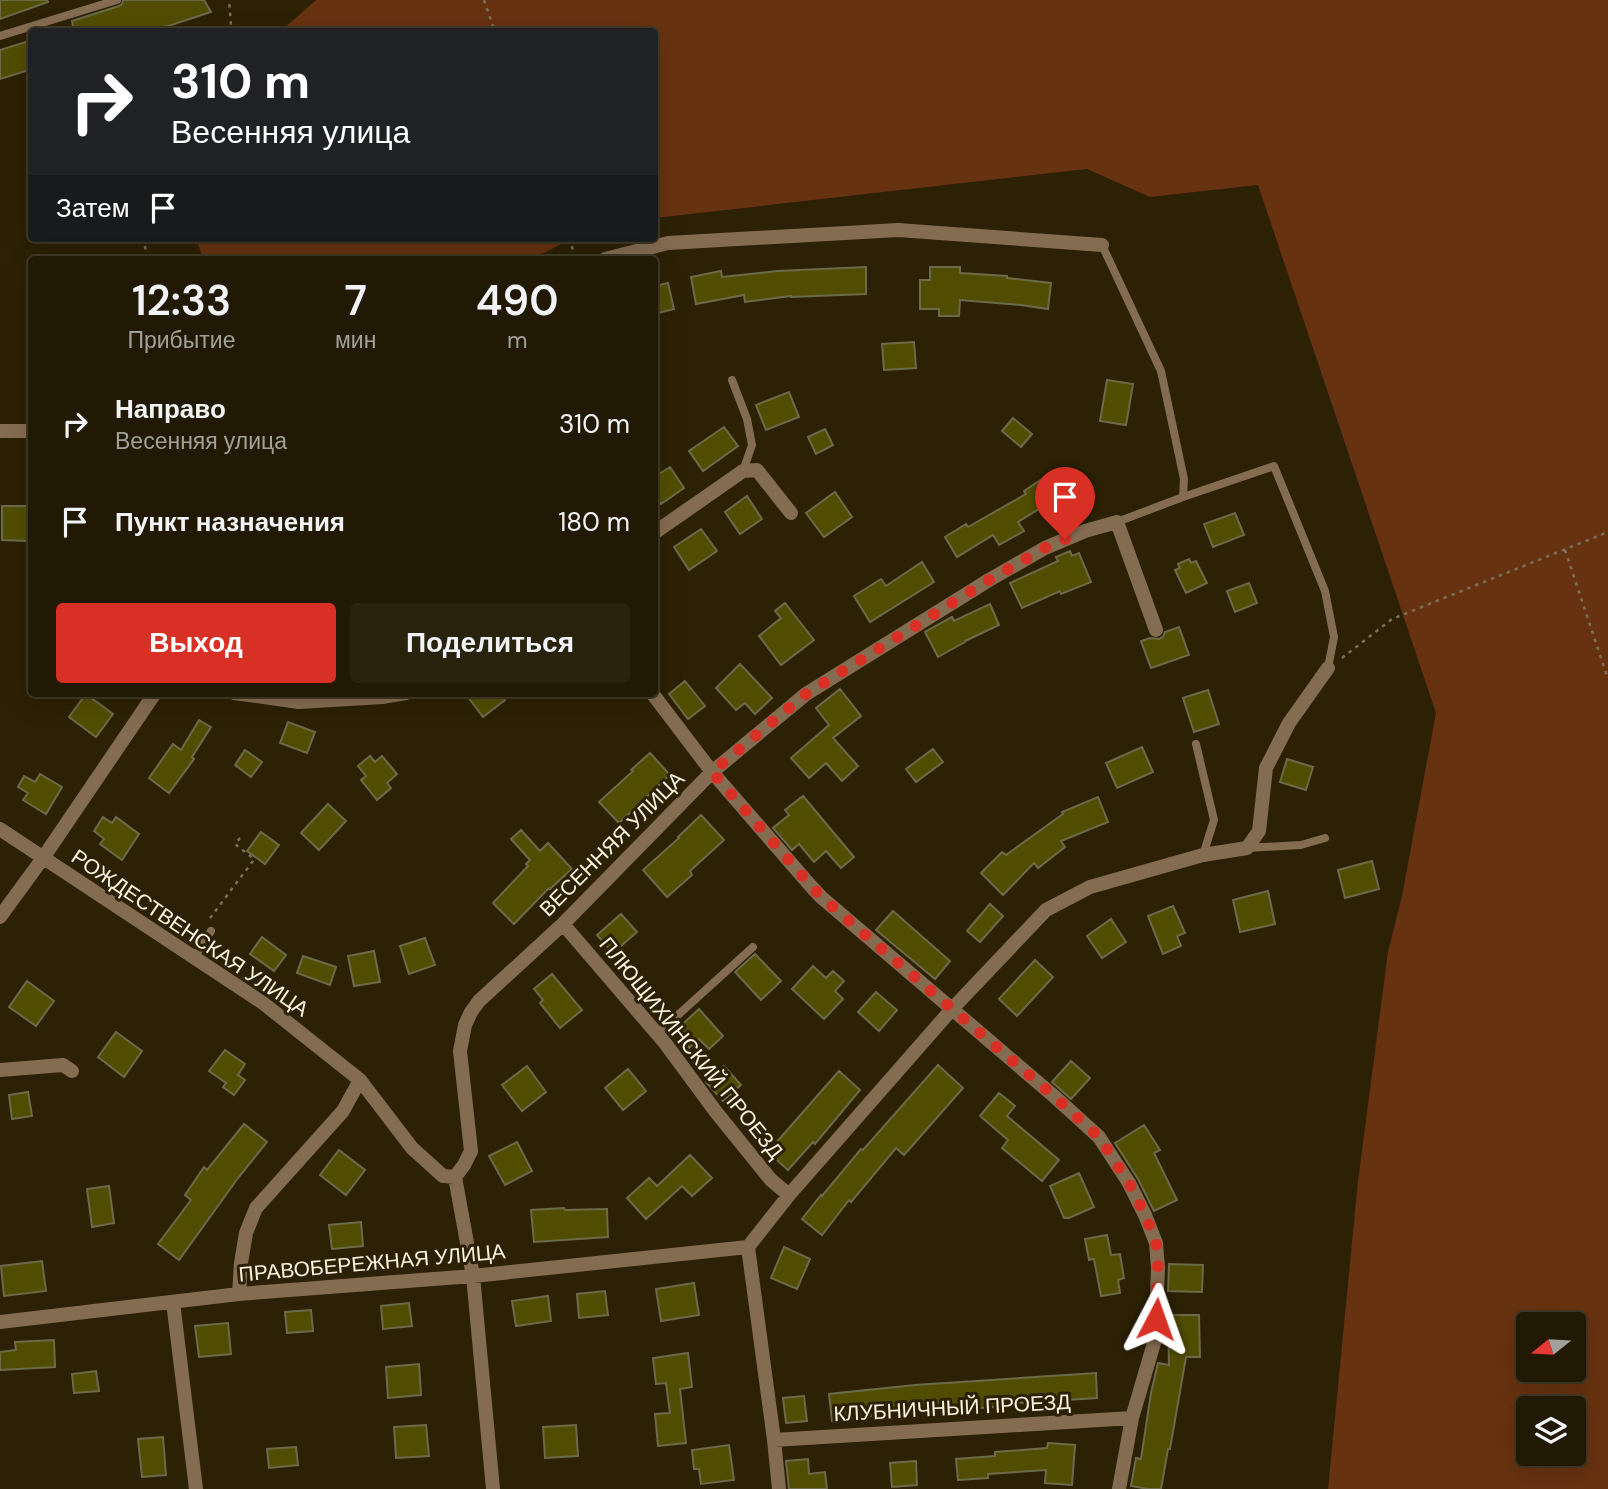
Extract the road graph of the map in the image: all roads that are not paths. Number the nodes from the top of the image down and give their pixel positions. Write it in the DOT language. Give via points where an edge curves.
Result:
graph roads {
  1 [pos="117,0"];
  2 [pos="0,36"];
  3 [pos="1102,245"];
  4 [pos="617,256"];
  5 [pos="732,380"];
  6 [pos="0,431"];
  7 [pos="28,431"];
  8 [pos="743,471"];
  9 [pos="1183,497"];
  10 [pos="791,513"];
  11 [pos="1116,522"];
  12 [pos="658,530"];
  13 [pos="1156,630"];
  14 [pos="1328,668"];
  15 [pos="152,697"];
  16 [pos="263,697"];
  17 [pos="387,697"];
  18 [pos="655,697"];
  19 [pos="1196,744"];
  20 [pos="712,772"];
  21 [pos="0,829"];
  22 [pos="1325,838"];
  23 [pos="1247,848"];
  24 [pos="1203,855"];
  25 [pos="43,858"];
  26 [pos="0,917"];
  27 [pos="563,924"];
  28 [pos="208,929"];
  29 [pos="753,947"];
  30 [pos="194,958"];
  31 [pos="952,1009"];
  32 [pos="657,1034"];
  33 [pos="0,1070"];
  34 [pos="72,1071"];
  35 [pos="360,1080"];
  36 [pos="456,1177"];
  37 [pos="789,1195"];
  38 [pos="748,1247"];
  39 [pos="473,1276"];
  40 [pos="239,1294"];
  41 [pos="173,1302"];
  42 [pos="0,1322"];
  43 [pos="1132,1418"];
  44 [pos="774,1440"];
  45 [pos="196,1489"];
  46 [pos="493,1489"];
  47 [pos="779,1489"];
  48 [pos="1119,1489"];
  1 -- 2 [label="lane"];
  3 -- 4 [label="street" via="898,230 668,243"];
  3 -- 9 [label="lane" via="1161,371 1184,479"];
  5 -- 8 [label="lane" via="752,444"];
  6 -- 7 [label="street"];
  8 -- 10 [label="street" via="757,470"];
  8 -- 12 [label="street"];
  9 -- 11 [label="lane"];
  9 -- 14 [label="lane" via="1274,466 1325,591 1334,637"];
  11 -- 13 [label="street"];
  11 -- 20 [label="street, ВЕСЕННЯЯ УЛИЦА" via="1045,548 933,614 806,694"];
  14 -- 23 [label="street" via="1289,723 1266,768 1259,831"];
  15 -- 25 [label="street"];
  16 -- 17 [label="street" via="299,702"];
  18 -- 20 [label="street"];
  19 -- 24 [label="lane" via="1214,820"];
  20 -- 27 [label="street, ВЕСЕННЯЯ УЛИЦА"];
  20 -- 31 [label="street" via="821,897"];
  21 -- 25 [label="street, РОЖДЕСТВЕНСКАЯ УЛИЦА"];
  22 -- 23 [label="lane" via="1301,845"];
  23 -- 24 [label="street"];
  24 -- 31 [label="street" via="1090,887 1046,910"];
  25 -- 26 [label="street"];
  25 -- 30 [label="street, РОЖДЕСТВЕНСКАЯ УЛИЦА"];
  27 -- 32 [label="street, ПЛЮЩИХИНСКИЙ ПРОЕЗД"];
  27 -- 36 [label="street, ВЕСЕННЯЯ УЛИЦА" via="479,1002 465,1025 460,1051 471,1151"];
  28 -- 30 [label="lane"];
  29 -- 32 [label="lane"];
  30 -- 35 [label="street, РОЖДЕСТВЕНСКАЯ УЛИЦА" via="263,1003"];
  31 -- 37 [label="street"];
  31 -- 43 [label="street" via="1099,1137 1145,1215 1156,1242 1158,1268 1154,1343"];
  32 -- 37 [label="street, ПЛЮЩИХИНСКИЙ ПРОЕЗД" via="761,1169"];
  33 -- 34 [label="street" via="62,1065"];
  35 -- 36 [label="street, РОЖДЕСТВЕНСКАЯ УЛИЦА" via="412,1148 443,1176"];
  35 -- 40 [label="street" via="342,1111 256,1208 246,1233"];
  36 -- 39 [label="street"];
  37 -- 38 [label="street"];
  38 -- 39 [label="street, ПРАВОБЕРЕЖНАЯ УЛИЦА"];
  38 -- 44 [label="street"];
  39 -- 40 [label="street, ПРАВОБЕРЕЖНАЯ УЛИЦА"];
  39 -- 46 [label="street"];
  40 -- 41 [label="street, ПРАВОБЕРЕЖНАЯ УЛИЦА"];
  41 -- 42 [label="street, ПРАВОБЕРЕЖНАЯ УЛИЦА"];
  41 -- 45 [label="street"];
  43 -- 44 [label="street, КЛУБНИЧНЫЙ ПРОЕЗД"];
  43 -- 48 [label="street"];
  44 -- 47 [label="street"];
}
